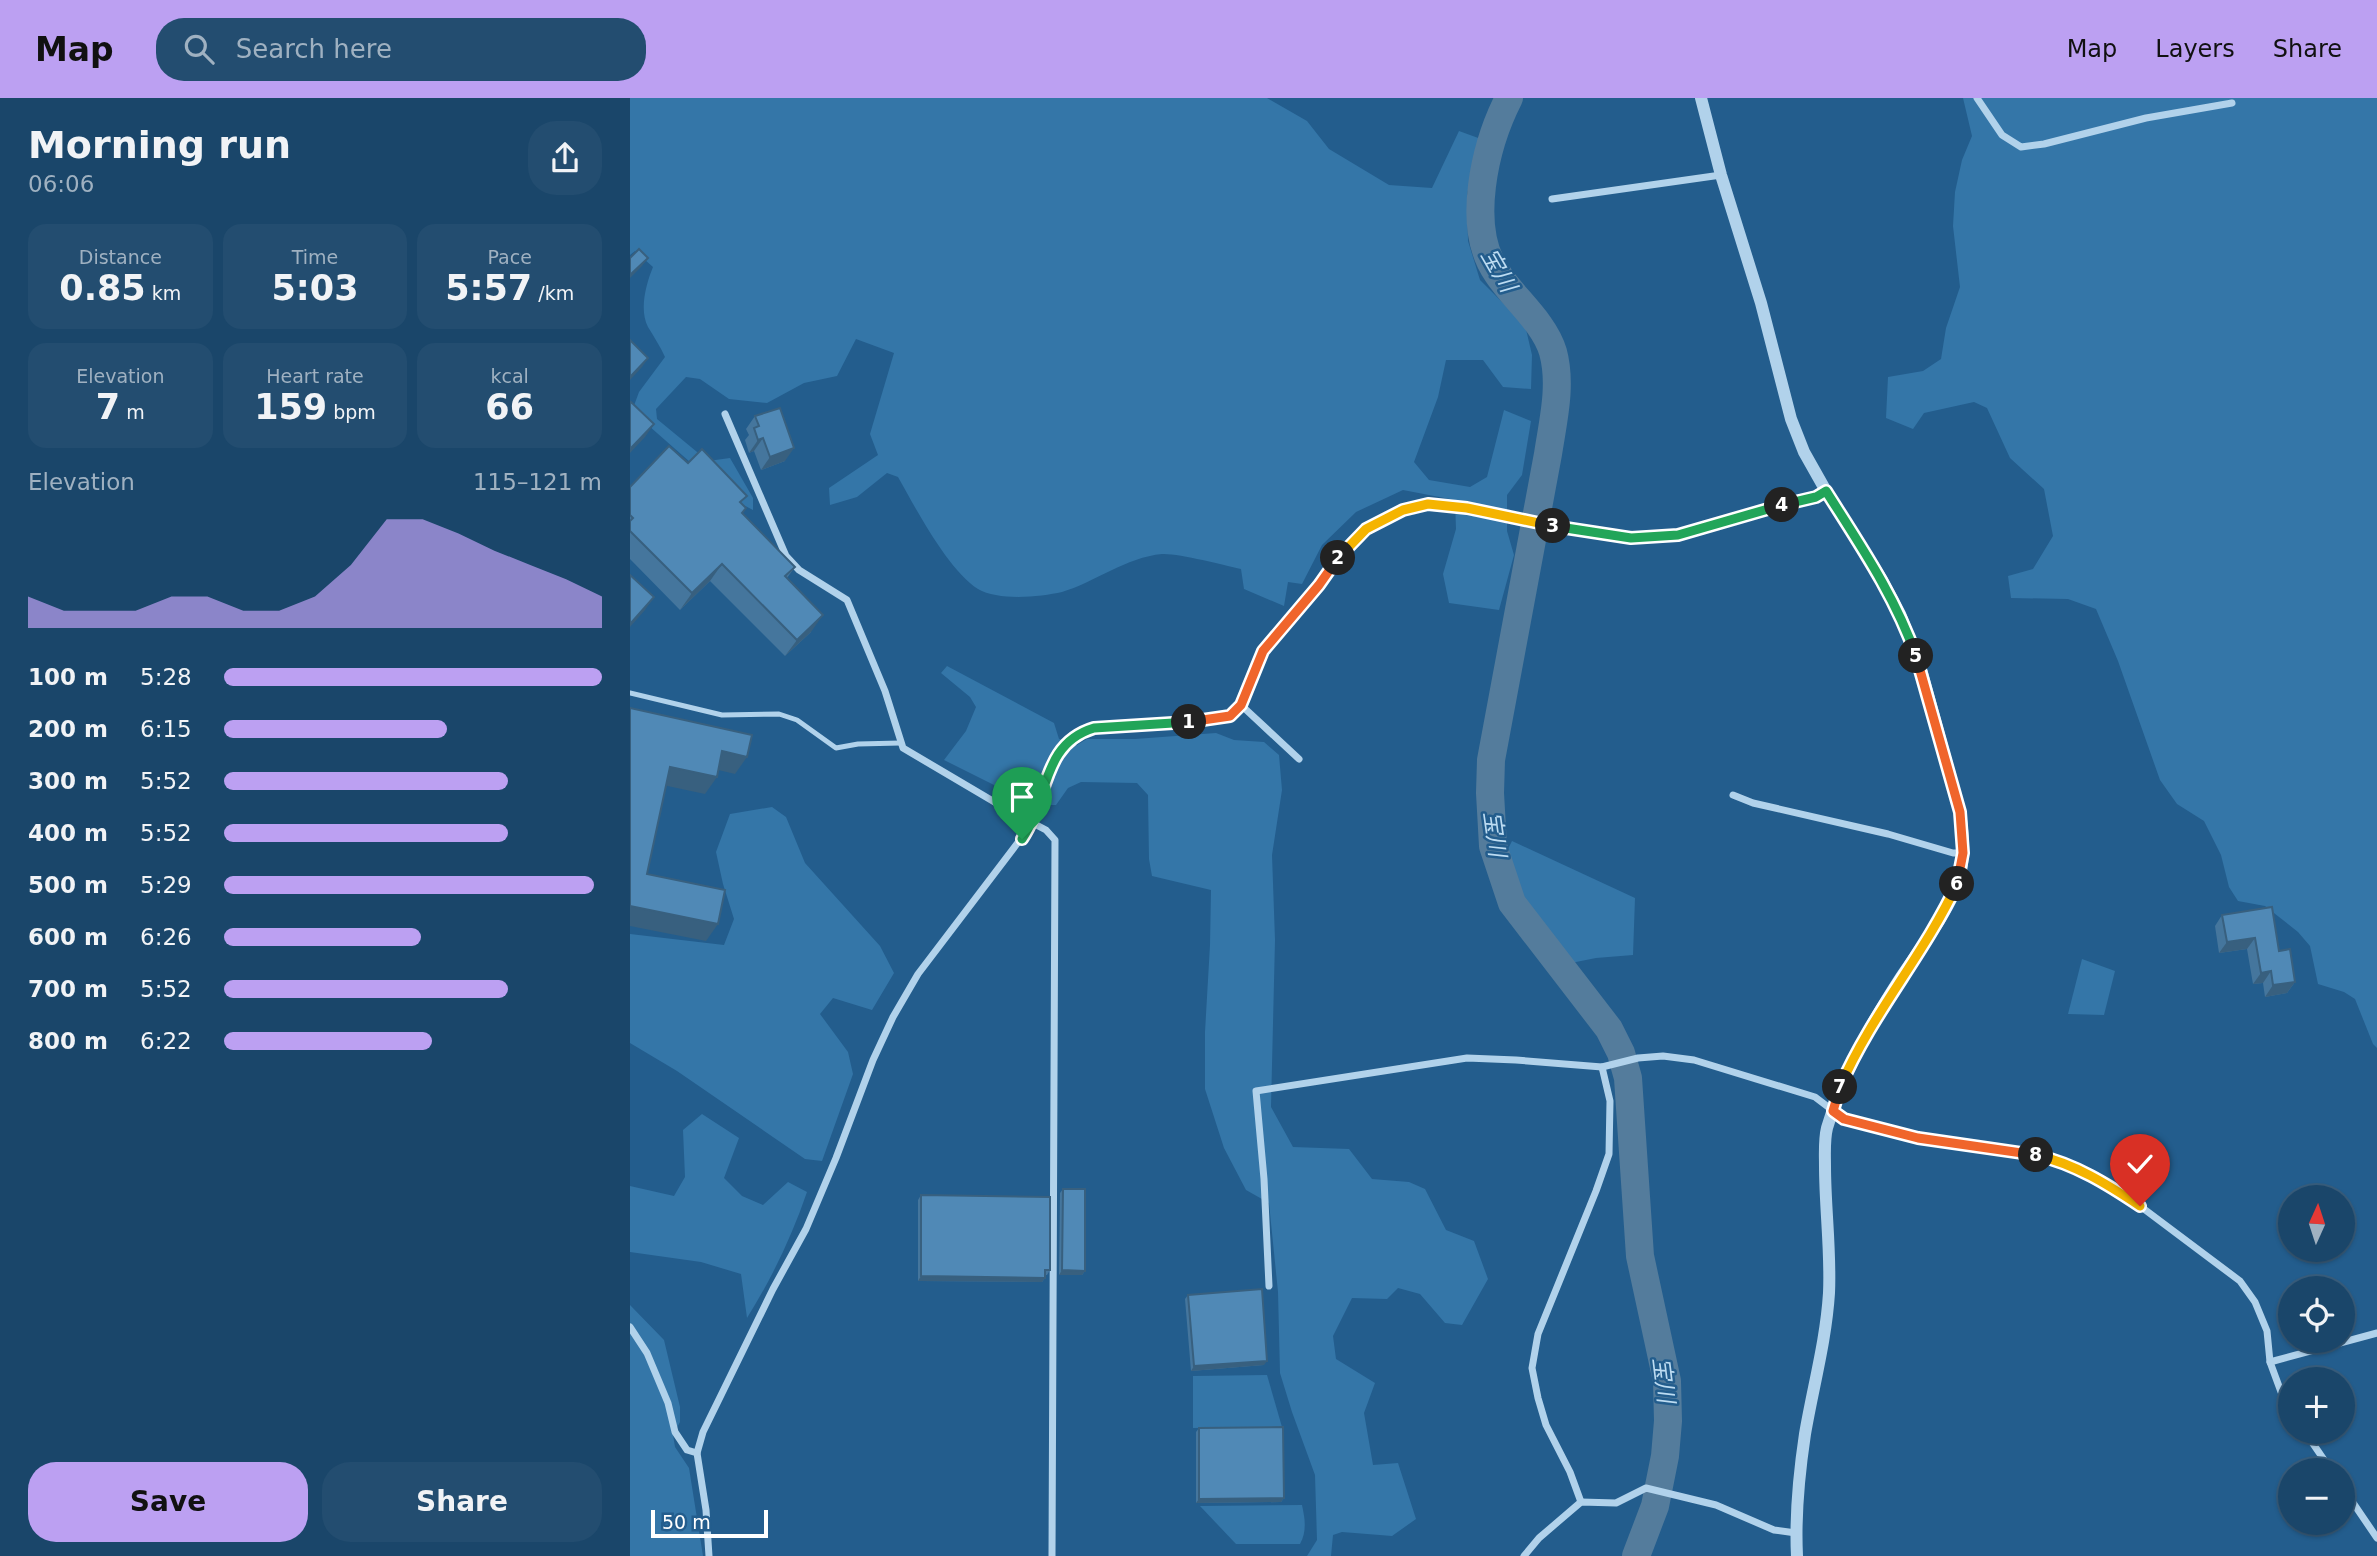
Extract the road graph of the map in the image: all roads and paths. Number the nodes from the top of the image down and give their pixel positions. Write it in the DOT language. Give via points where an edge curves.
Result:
graph roads {
  1 [pos="1701,98"];
  2 [pos="1977,98"];
  3 [pos="2232,103"];
  4 [pos="1721,175"];
  5 [pos="1552,199"];
  6 [pos="725,414"];
  7 [pos="1826,491"];
  8 [pos="630,694"];
  9 [pos="1241,705"];
  10 [pos="900,743"];
  11 [pos="1299,759"];
  12 [pos="1733,795"];
  13 [pos="1032,824"];
  14 [pos="1963,853"];
  15 [pos="1602,1067"];
  16 [pos="1833,1111"];
  17 [pos="1269,1286"];
  18 [pos="630,1327"];
  19 [pos="2377,1333"];
  20 [pos="2270,1362"];
  21 [pos="2278,1384"];
  22 [pos="697,1453"];
  23 [pos="1581,1503"];
  24 [pos="2355,1506"];
  25 [pos="1796,1533"];
  26 [pos="2377,1538"];
  27 [pos="709,1556"];
  28 [pos="1052,1556"];
  29 [pos="1524,1556"];
  30 [pos="1797,1556"];
  1 -- 4 [label="street"];
  2 -- 3 [label="street" via="2002,135 2021,147"];
  4 -- 5 [label="street"];
  4 -- 7 [label="street" via="1791,419"];
  6 -- 10 [label="street" via="786,556 799,570 847,600 885,691"];
  7 -- 9 [label="street" via="1678,535 1631,538 1467,508 1428,504 1403,510 1366,529 1343,551 1263,651"];
  7 -- 14 [label="street" via="1882,580 1912,645 1960,812"];
  8 -- 10 [label="lane" via="722,715 779,714 797,720 836,748"];
  9 -- 11 [label="street"];
  9 -- 13 [label="street" via="1230,716 1209,720 1079,733 1063,745 1053,763"];
  10 -- 13 [label="street"];
  12 -- 14 [label="street"];
  13 -- 22 [label="street" via="918,974 893,1017 806,1228 703,1432"];
  13 -- 28 [label="street" via="1055,840"];
  14 -- 16 [label="street" via="1959,878 1947,904 1853,1056"];
  15 -- 16 [label="street" via="1663,1056 1694,1060 1815,1097"];
  15 -- 17 [label="street" via="1467,1058 1256,1091"];
  15 -- 23 [label="street" via="1609,1101 1608,1154 1538,1334 1532,1368 1546,1425"];
  16 -- 20 [label="street" via="1844,1119 1918,1138 2046,1157 2087,1173 2140,1206 2240,1281 2267,1331"];
  16 -- 25 [label="street" via="1826,1132 1826,1333 1805,1434"];
  18 -- 22 [label="street" via="647,1353 675,1432 687,1450"];
  19 -- 20 [label="street"];
  20 -- 21 [label="street"];
  22 -- 27 [label="street"];
  23 -- 25 [label="street" via="1616,1503 1646,1488 1716,1505 1774,1530"];
  23 -- 29 [label="street"];
  24 -- 26 [label="street"];
  25 -- 30 [label="street"];
}
